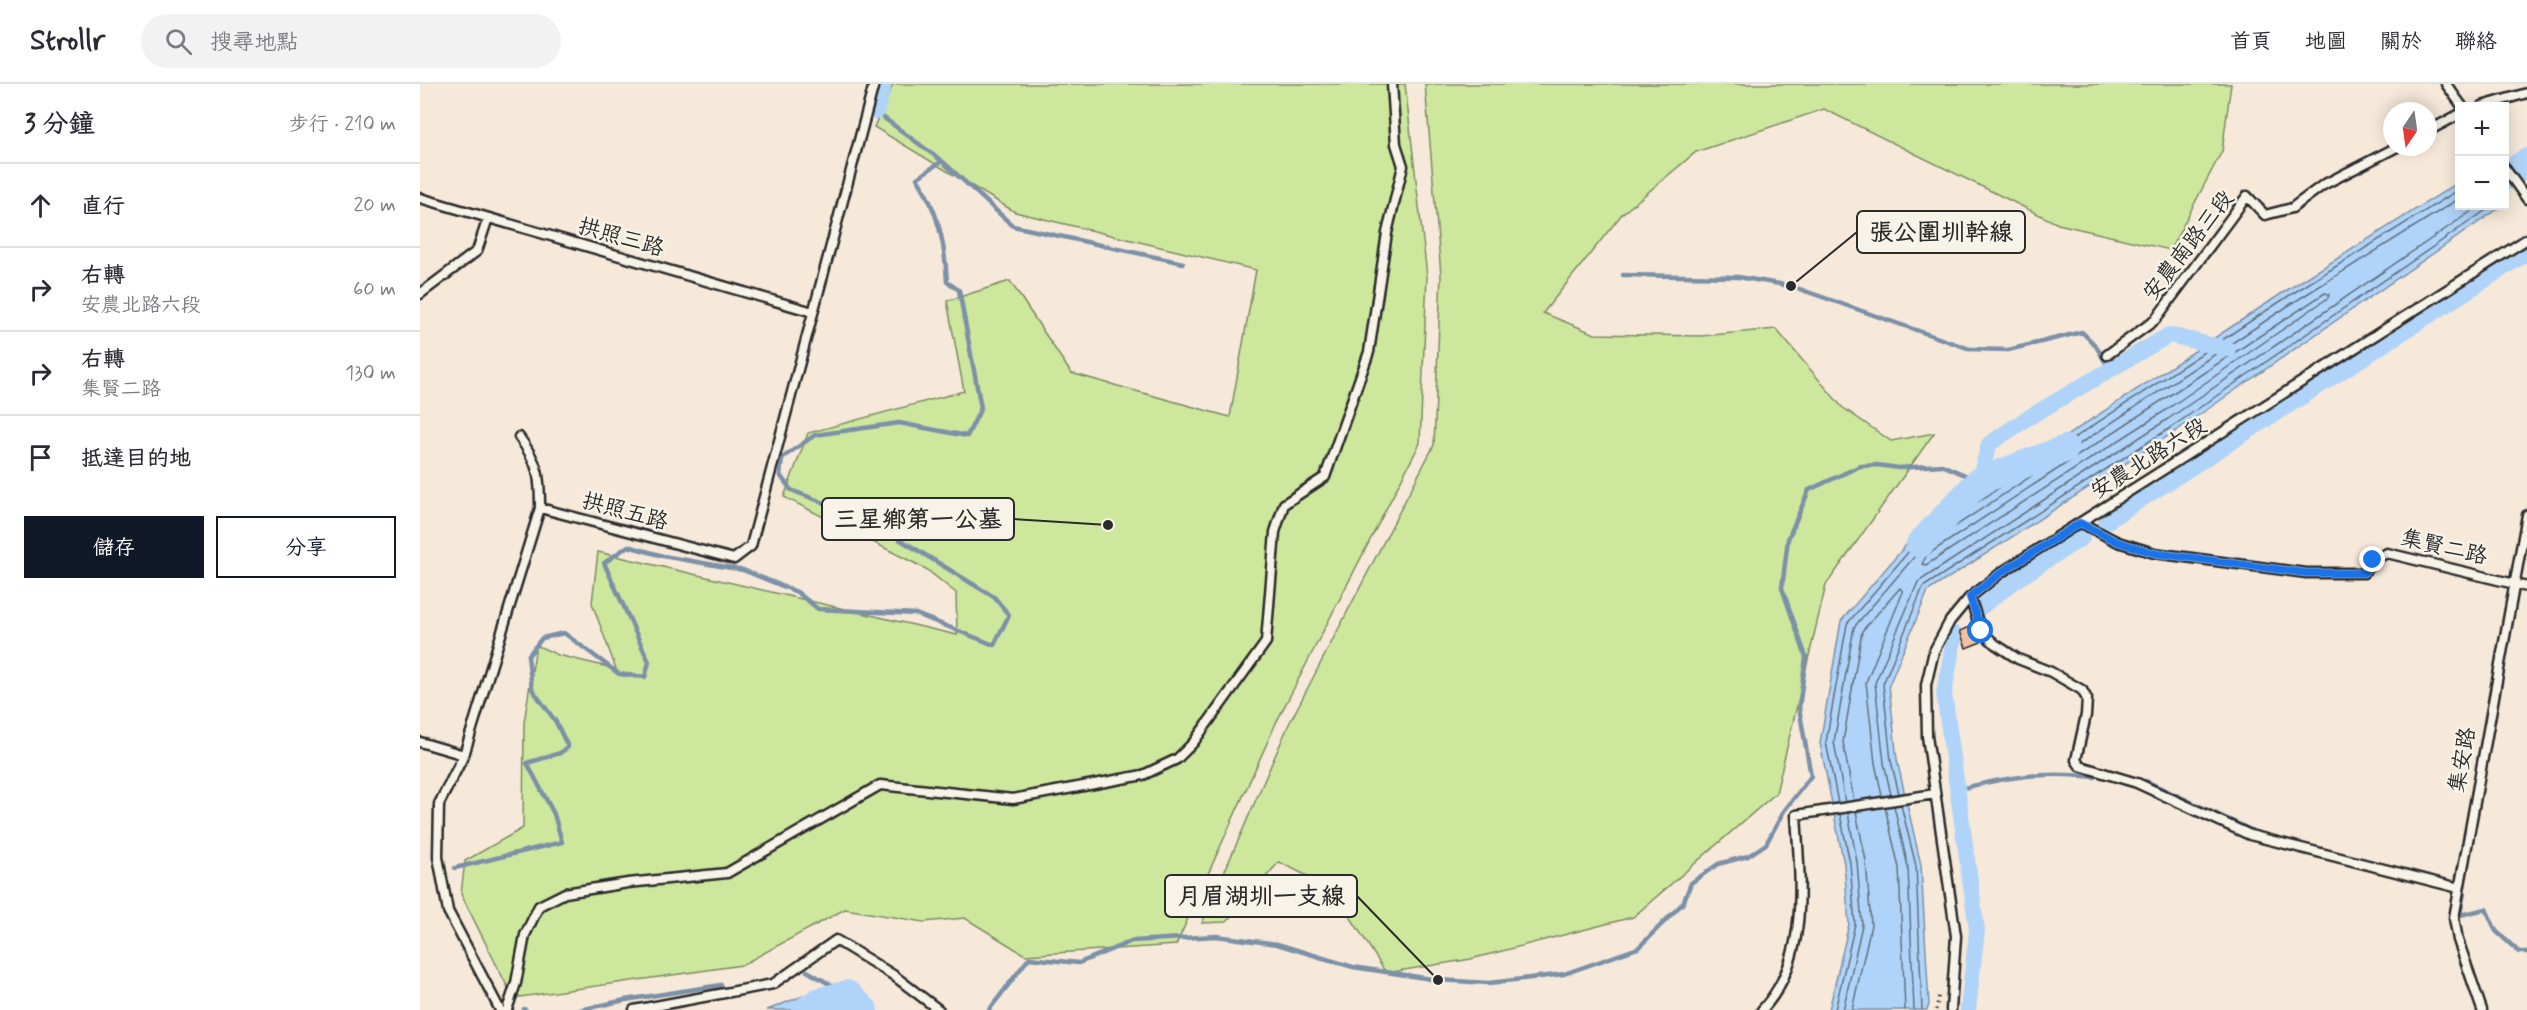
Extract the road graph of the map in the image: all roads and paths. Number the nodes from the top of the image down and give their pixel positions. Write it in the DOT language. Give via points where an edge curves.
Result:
graph roads {
  1 [pos="874,84"];
  2 [pos="1392,84"];
  3 [pos="2446,84"];
  4 [pos="2527,93"];
  5 [pos="2459,102"];
  6 [pos="2496,102"];
  7 [pos="2455,117"];
  8 [pos="2437,126"];
  9 [pos="2383,154"];
  10 [pos="2509,173"];
  11 [pos="420,198"];
  12 [pos="2527,198"];
  13 [pos="488,218"];
  14 [pos="2527,239"];
  15 [pos="420,294"];
  16 [pos="813,312"];
  17 [pos="2107,355"];
  18 [pos="519,437"];
  19 [pos="540,508"];
  20 [pos="2527,515"];
  21 [pos="2080,523"];
  22 [pos="2514,582"];
  23 [pos="2527,587"];
  24 [pos="1970,597"];
  25 [pos="420,742"];
  26 [pos="464,755"];
  27 [pos="1935,794"];
  28 [pos="2458,888"];
  29 [pos="500,1010"];
  30 [pos="507,1010"];
  31 [pos="634,1010"];
  32 [pos="939,1010"];
  33 [pos="1762,1010"];
  34 [pos="1951,1010"];
  35 [pos="2482,1010"];
  1 -- 16 [label="lane, 拱照五路"];
  2 -- 30 [label="lane" via="1396,144 1403,166 1387,233 1369,352 1325,477 1284,504 1275,532 1266,642 1178,759 1143,775 1013,799 880,785 727,873 566,893 539,906 525,935"];
  3 -- 5 [label="lane"];
  4 -- 6 [label="lane"];
  7 -- 8 [label="lane"];
  9 -- 17 [label="lane, 安農南路三段" via="2322,186 2292,208 2265,215 2247,196 2155,320"];
  10 -- 12 [label="lane"];
  11 -- 13 [label="lane, 拱照三路"];
  13 -- 15 [label="lane" via="477,251"];
  13 -- 16 [label="lane, 拱照三路"];
  14 -- 21 [label="lane, 安農北路六段"];
  16 -- 19 [label="lane, 拱照五路" via="752,546 734,559"];
  18 -- 19 [label="lane" via="534,458 540,478"];
  19 -- 26 [label="lane"];
  20 -- 22 [label="lane, 集安路"];
  21 -- 22 [label="lane, 集賢二路" via="2118,542 2154,553 2306,573 2364,573 2373,560 2387,553"];
  21 -- 24 [label="lane, 安農北路六段"];
  22 -- 23 [label="lane, 集賢二路"];
  22 -- 28 [label="lane, 集安路"];
  24 -- 27 [label="lane, 安農北路六段" via="1950,621 1934,651 1926,685 1927,736"];
  24 -- 28 [label="lane" via="1981,631 1995,644 2082,690 2087,699 2076,760 2080,766 2137,783 2250,835"];
  25 -- 26 [label="lane"];
  26 -- 29 [label="lane" via="439,804 438,857 448,911"];
  27 -- 33 [label="lane" via="1796,815 1800,880 1797,936 1785,975"];
  27 -- 34 [label="lane, 安農北路六段" via="1956,936"];
  28 -- 35 [label="lane, 集安路" via="2454,918 2458,940"];
  31 -- 32 [label="lane" via="773,984 837,940"];
}
